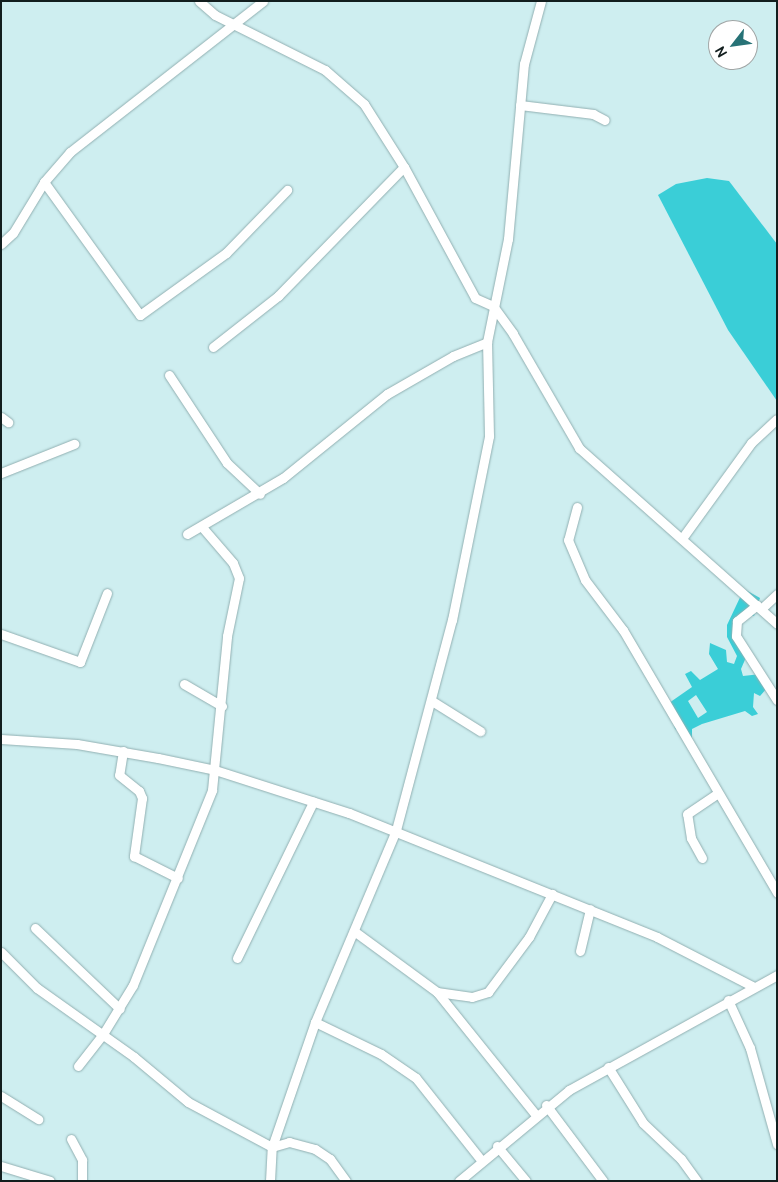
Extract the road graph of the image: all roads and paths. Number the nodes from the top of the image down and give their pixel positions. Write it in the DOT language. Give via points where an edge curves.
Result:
graph roads {
  1 [pos="199,1"];
  2 [pos="263,1"];
  3 [pos="541,1"];
  4 [pos="231,23"];
  5 [pos="520,105"];
  6 [pos="606,120"];
  7 [pos="404,167"];
  8 [pos="44,182"];
  9 [pos="287,190"];
  10 [pos="1,244"];
  11 [pos="493,306"];
  12 [pos="487,342"];
  13 [pos="213,348"];
  14 [pos="169,375"];
  15 [pos="777,419"];
  16 [pos="74,444"];
  17 [pos="1,473"];
  18 [pos="260,494"];
  19 [pos="577,507"];
  20 [pos="202,526"];
  21 [pos="187,534"];
  22 [pos="683,537"];
  23 [pos="107,593"];
  24 [pos="777,594"];
  25 [pos="759,607"];
  26 [pos="777,624"];
  27 [pos="1,634"];
  28 [pos="184,684"];
  29 [pos="777,700"];
  30 [pos="432,701"];
  31 [pos="222,706"];
  32 [pos="480,731"];
  33 [pos="1,739"];
  34 [pos="123,751"];
  35 [pos="215,770"];
  36 [pos="718,793"];
  37 [pos="313,802"];
  38 [pos="396,830"];
  39 [pos="702,858"];
  40 [pos="178,878"];
  41 [pos="777,893"];
  42 [pos="552,894"];
  43 [pos="590,909"];
  44 [pos="35,928"];
  45 [pos="354,931"];
  46 [pos="580,950"];
  47 [pos="1,952"];
  48 [pos="237,958"];
  49 [pos="777,975"];
  50 [pos="752,986"];
  51 [pos="437,992"];
  52 [pos="728,1000"];
  53 [pos="120,1008"];
  54 [pos="316,1022"];
  55 [pos="103,1034"];
  56 [pos="78,1066"];
  57 [pos="608,1067"];
  58 [pos="1,1096"];
  59 [pos="546,1105"];
  60 [pos="535,1114"];
  61 [pos="38,1119"];
  62 [pos="71,1139"];
  63 [pos="777,1144"];
  64 [pos="497,1146"];
  65 [pos="272,1147"];
  66 [pos="481,1160"];
  67 [pos="1,1166"];
  68 [pos="50,1181"];
  69 [pos="82,1181"];
  70 [pos="270,1181"];
  71 [pos="346,1181"];
  72 [pos="459,1181"];
  73 [pos="526,1181"];
  74 [pos="603,1181"];
  75 [pos="697,1181"];
  1 -- 4 [label="street"];
  2 -- 4 [label="street"];
  3 -- 5 [label="street" via="524,64"];
  4 -- 7 [label="street" via="325,70 352,90 372,115"];
  4 -- 8 [label="street" via="70,152"];
  5 -- 6 [label="street" via="593,114"];
  5 -- 11 [label="street" via="508,239"];
  7 -- 11 [label="street" via="476,298"];
  7 -- 13 [label="street" via="278,296"];
  8 -- 9 [label="street" via="140,315 233,247"];
  8 -- 10 [label="street" via="14,233"];
  11 -- 12 [label="street"];
  11 -- 22 [label="street" via="579,448"];
  12 -- 18 [label="street" via="453,356 387,394"];
  12 -- 30 [label="street" via="489,436"];
  14 -- 18 [label="street" via="227,463"];
  15 -- 22 [label="street" via="751,443"];
  16 -- 17 [label="street"];
  18 -- 20 [label="street"];
  19 -- 36 [label="street" via="568,540 585,580 623,630"];
  20 -- 21 [label="street"];
  20 -- 31 [label="street" via="233,563 239,578 227,636"];
  22 -- 25 [label="street"];
  23 -- 27 [label="street" via="80,662"];
  24 -- 25 [label="street"];
  25 -- 26 [label="street"];
  25 -- 29 [label="street" via="737,621 736,636"];
  28 -- 31 [label="street"];
  30 -- 32 [label="street"];
  30 -- 38 [label="street"];
  31 -- 35 [label="street"];
  33 -- 34 [label="street"];
  34 -- 35 [label="street"];
  34 -- 40 [label="street" via="120,778 136,788 142,798 134,856"];
  35 -- 37 [label="street"];
  35 -- 40 [label="street" via="209,801"];
  36 -- 39 [label="street" via="686,814 686,823"];
  36 -- 41 [label="street"];
  37 -- 38 [label="street"];
  37 -- 48 [label="street"];
  38 -- 42 [label="street"];
  38 -- 45 [label="street"];
  40 -- 53 [label="street" via="147,956"];
  42 -- 43 [label="street"];
  42 -- 51 [label="street" via="529,937 488,992 472,997"];
  43 -- 46 [label="street"];
  43 -- 50 [label="street" via="681,947"];
  44 -- 53 [label="street"];
  45 -- 51 [label="street"];
  45 -- 54 [label="street"];
  47 -- 55 [label="street" via="37,988"];
  49 -- 50 [label="street"];
  50 -- 52 [label="street"];
  51 -- 60 [label="street"];
  52 -- 57 [label="street"];
  52 -- 63 [label="street" via="750,1048"];
  53 -- 55 [label="street"];
  54 -- 65 [label="street"];
  54 -- 66 [label="street" via="380,1054 416,1078"];
  55 -- 56 [label="street"];
  55 -- 65 [label="street" via="188,1102"];
  57 -- 59 [label="street"];
  57 -- 75 [label="street" via="643,1123 681,1159"];
  58 -- 61 [label="street"];
  59 -- 60 [label="street"];
  59 -- 74 [label="street"];
  60 -- 64 [label="street"];
  62 -- 69 [label="street" via="82,1160"];
  64 -- 66 [label="street"];
  64 -- 73 [label="street"];
  65 -- 70 [label="street"];
  65 -- 71 [label="street" via="289,1142 315,1149 330,1159"];
  66 -- 72 [label="street"];
  67 -- 68 [label="street"];
}
